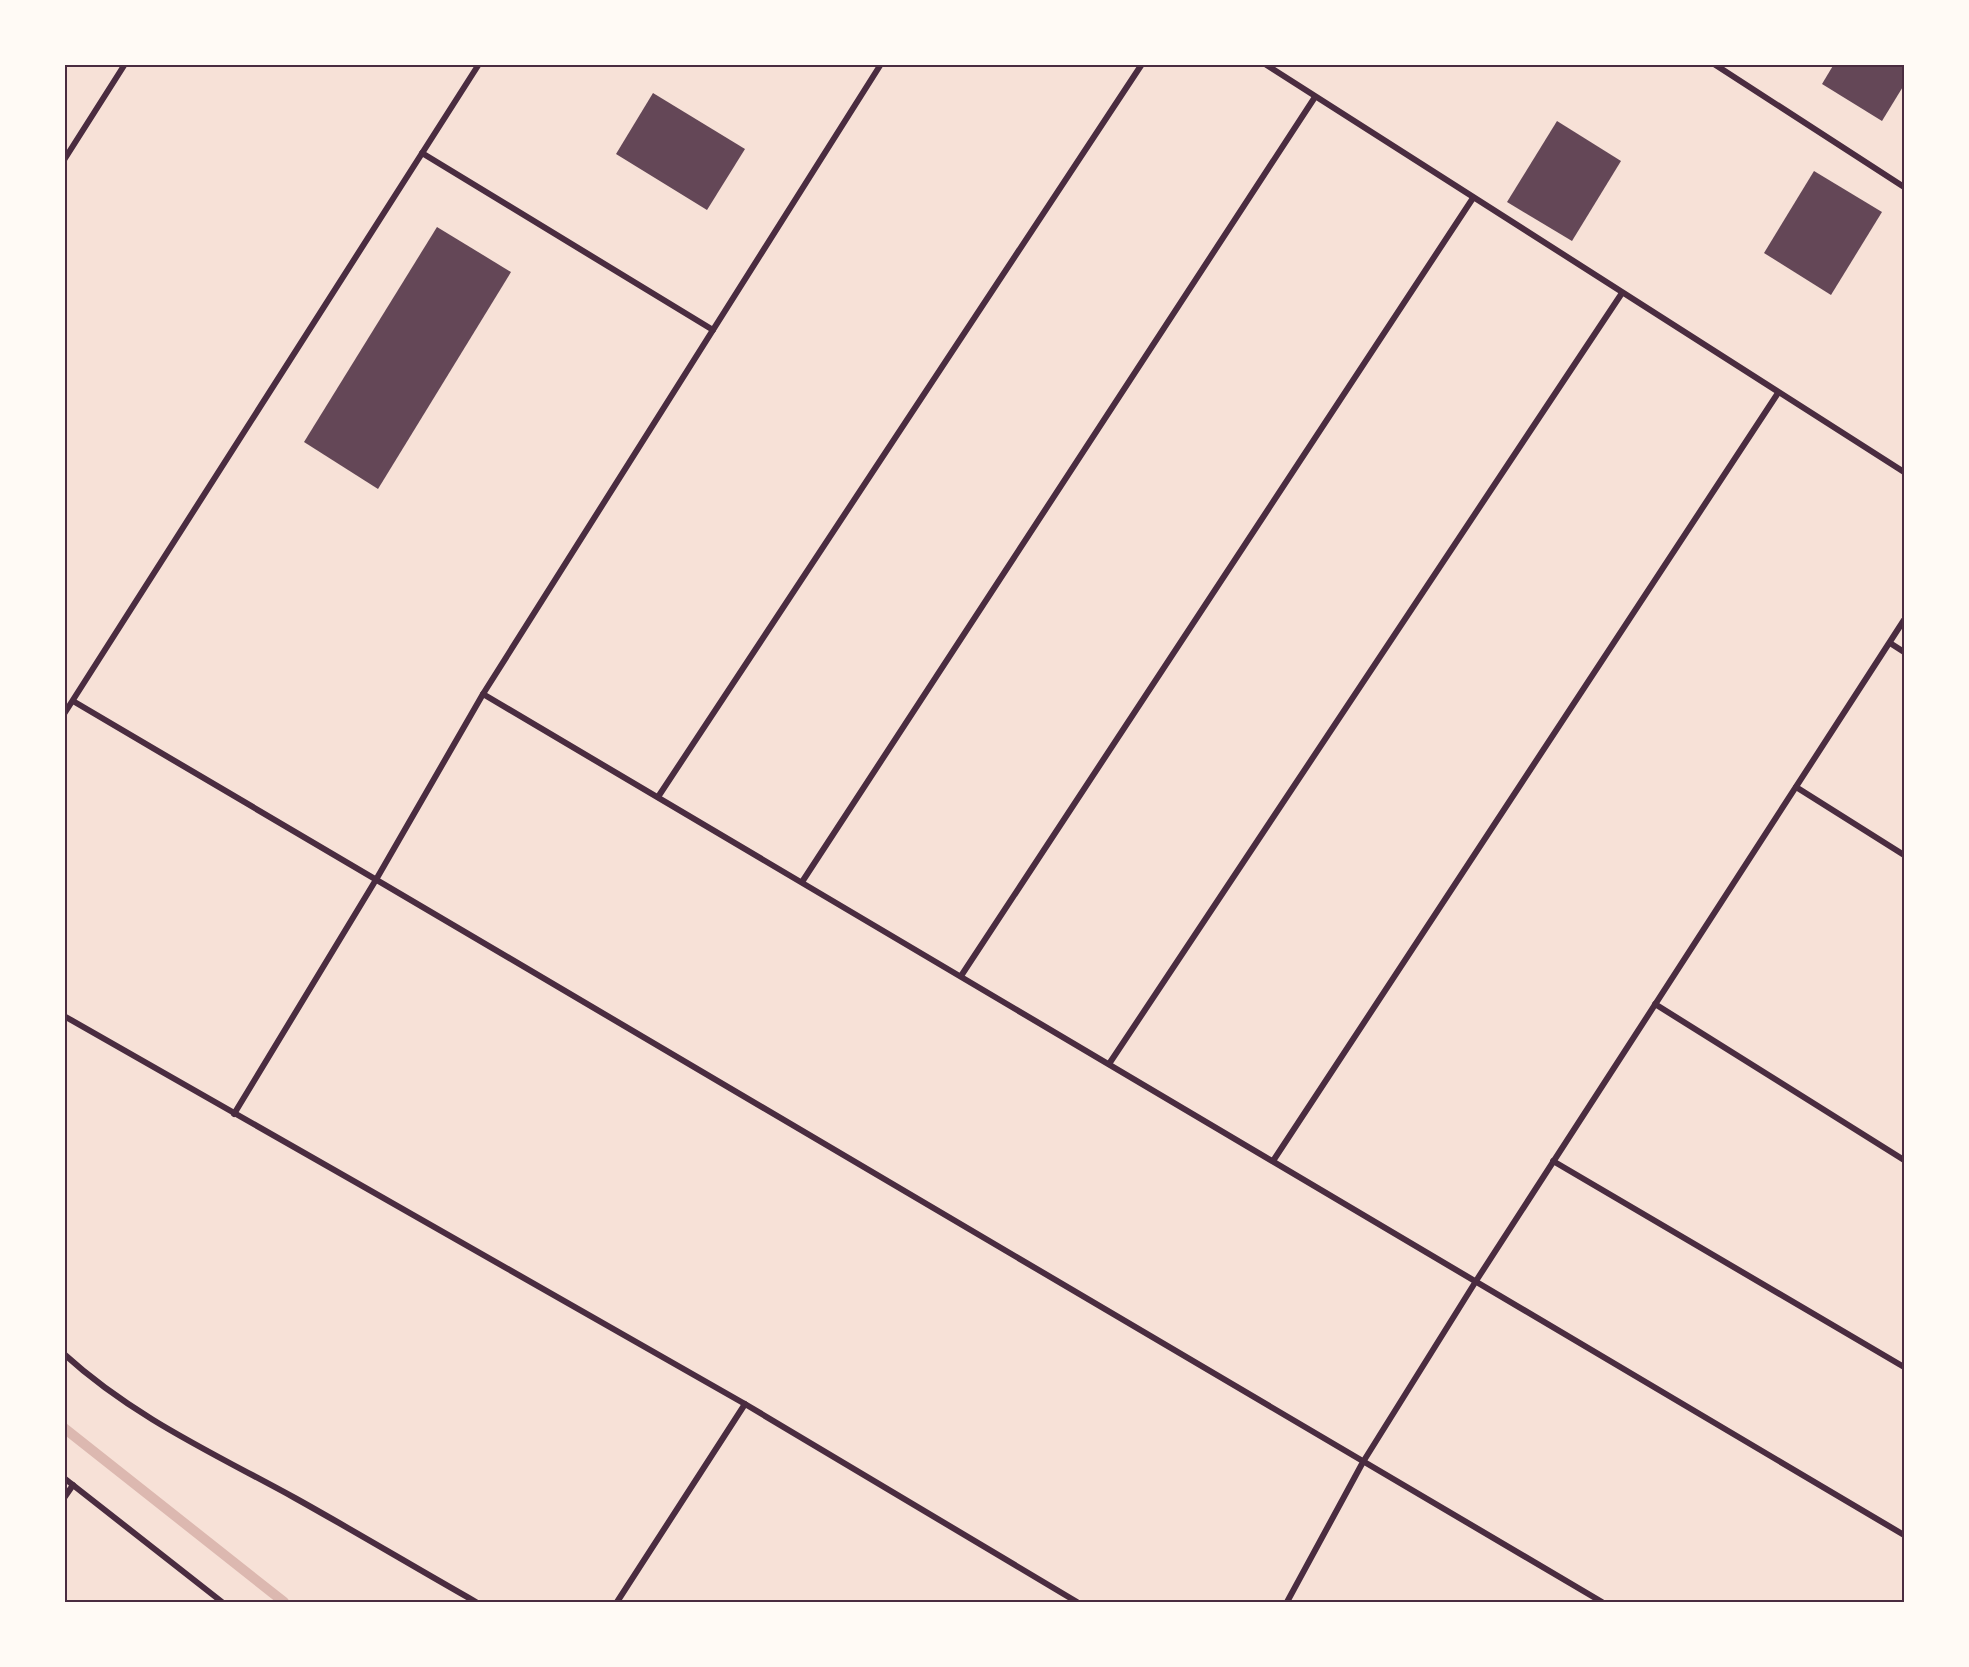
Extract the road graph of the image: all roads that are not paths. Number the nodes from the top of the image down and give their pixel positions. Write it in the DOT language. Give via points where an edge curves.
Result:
graph roads {
  1 [pos="125,64"];
  2 [pos="479,64"];
  3 [pos="881,64"];
  4 [pos="1142,64"];
  5 [pos="1265,64"];
  6 [pos="1714,64"];
  7 [pos="1315,97"];
  8 [pos="422,153"];
  9 [pos="64,160"];
  10 [pos="1905,187"];
  11 [pos="1473,198"];
  12 [pos="1622,293"];
  13 [pos="713,330"];
  14 [pos="1778,393"];
  15 [pos="1905,472"];
  16 [pos="1905,620"];
  17 [pos="1890,643"];
  18 [pos="1905,652"];
  19 [pos="483,693"];
  20 [pos="73,701"];
  21 [pos="64,714"];
  22 [pos="1796,787"];
  23 [pos="658,797"];
  24 [pos="1905,855"];
  25 [pos="376,878"];
  26 [pos="802,882"];
  27 [pos="961,976"];
  28 [pos="1655,1004"];
  29 [pos="64,1016"];
  30 [pos="1109,1064"];
  31 [pos="234,1114"];
  32 [pos="1905,1160"];
  33 [pos="1273,1161"];
  34 [pos="1553,1161"];
  35 [pos="1476,1281"];
  36 [pos="64,1354"];
  37 [pos="1905,1367"];
  38 [pos="745,1404"];
  39 [pos="1363,1462"];
  40 [pos="64,1478"];
  41 [pos="73,1485"];
  42 [pos="64,1498"];
  43 [pos="1905,1535"];
  44 [pos="222,1602"];
  45 [pos="476,1602"];
  46 [pos="617,1602"];
  47 [pos="1077,1602"];
  48 [pos="1287,1602"];
  49 [pos="1602,1602"];
  1 -- 9 [label="street"];
  2 -- 8 [label="street"];
  3 -- 13 [label="street"];
  4 -- 23 [label="street"];
  5 -- 7 [label="street"];
  6 -- 10 [label="street"];
  7 -- 11 [label="street"];
  7 -- 26 [label="street"];
  8 -- 13 [label="street"];
  8 -- 20 [label="street"];
  11 -- 12 [label="street"];
  11 -- 27 [label="street"];
  12 -- 14 [label="street"];
  12 -- 30 [label="street"];
  13 -- 19 [label="street"];
  14 -- 15 [label="street"];
  14 -- 33 [label="street"];
  16 -- 17 [label="street"];
  17 -- 18 [label="street"];
  17 -- 22 [label="street"];
  19 -- 23 [label="street"];
  19 -- 25 [label="street"];
  20 -- 21 [label="street"];
  20 -- 25 [label="street"];
  22 -- 24 [label="street"];
  22 -- 28 [label="street"];
  23 -- 26 [label="street"];
  25 -- 31 [label="street"];
  25 -- 39 [label="street"];
  26 -- 27 [label="street"];
  27 -- 30 [label="street"];
  28 -- 32 [label="street"];
  28 -- 34 [label="street"];
  29 -- 31 [label="street"];
  30 -- 33 [label="street"];
  31 -- 38 [label="street"];
  33 -- 35 [label="street"];
  34 -- 35 [label="street"];
  34 -- 37 [label="street"];
  35 -- 39 [label="street"];
  35 -- 43 [label="street"];
  36 -- 45 [label="street" via="120,1400 189,1443 295,1498"];
  38 -- 46 [label="street"];
  38 -- 47 [label="street"];
  39 -- 48 [label="street"];
  39 -- 49 [label="street"];
  40 -- 41 [label="street"];
  41 -- 42 [label="street"];
  41 -- 44 [label="street"];
}
